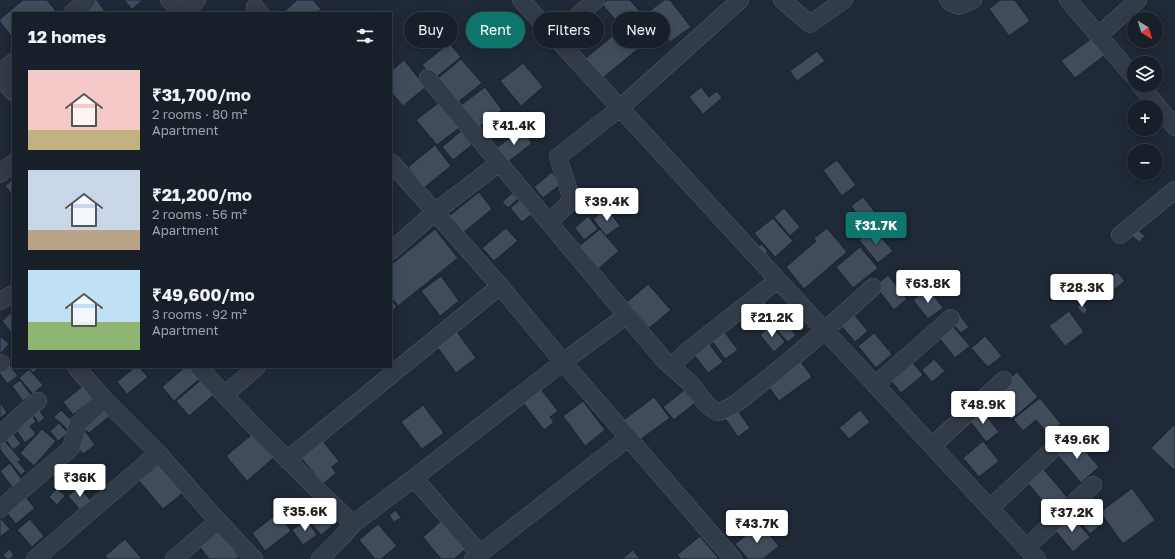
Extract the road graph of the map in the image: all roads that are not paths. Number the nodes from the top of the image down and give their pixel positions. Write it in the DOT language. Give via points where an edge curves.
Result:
graph roads {
  1 [pos="87,0"];
  2 [pos="169,0"];
  3 [pos="197,0"];
  4 [pos="521,0"];
  5 [pos="596,0"];
  6 [pos="740,0"];
  7 [pos="782,0"];
  8 [pos="844,0"];
  9 [pos="948,0"];
  10 [pos="973,0"];
  11 [pos="1068,0"];
  12 [pos="1138,0"];
  13 [pos="73,12"];
  14 [pos="181,12"];
  15 [pos="183,12"];
  16 [pos="582,12"];
  17 [pos="533,13"];
  18 [pos="1099,35"];
  19 [pos="565,48"];
  20 [pos="12,63"];
  21 [pos="1127,69"];
  22 [pos="0,75"];
  23 [pos="428,78"];
  24 [pos="12,91"];
  25 [pos="1146,92"];
  26 [pos="620,108"];
  27 [pos="1175,127"];
  28 [pos="392,163"];
  29 [pos="499,163"];
  30 [pos="12,164"];
  31 [pos="0,174"];
  32 [pos="1175,190"];
  33 [pos="435,212"];
  34 [pos="549,222"];
  35 [pos="1120,235"];
  36 [pos="392,250"];
  37 [pos="778,280"];
  38 [pos="500,286"];
  39 [pos="873,288"];
  40 [pos="12,295"];
  41 [pos="0,301"];
  42 [pos="627,315"];
  43 [pos="951,318"];
  44 [pos="825,331"];
  45 [pos="563,362"];
  46 [pos="672,366"];
  47 [pos="77,368"];
  48 [pos="200,368"];
  49 [pos="256,368"];
  50 [pos="1004,380"];
  51 [pos="875,385"];
  52 [pos="224,395"];
  53 [pos="104,399"];
  54 [pos="38,401"];
  55 [pos="0,435"];
  56 [pos="628,438"];
  57 [pos="932,446"];
  58 [pos="1050,452"];
  59 [pos="158,453"];
  60 [pos="287,460"];
  61 [pos="414,478"];
  62 [pos="1093,485"];
  63 [pos="990,508"];
  64 [pos="0,509"];
  65 [pos="218,521"];
  66 [pos="353,524"];
  67 [pos="1032,553"];
  68 [pos="477,556"];
  69 [pos="35,559"];
  70 [pos="174,559"];
  71 [pos="254,559"];
  72 [pos="320,559"];
  73 [pos="733,559"];
  1 -- 13 [label="street"];
  2 -- 14 [label="street"];
  3 -- 15 [label="street"];
  4 -- 17 [label="street"];
  5 -- 16 [label="street"];
  6 -- 26 [label="street"];
  7 -- 8 [label="street" via="810,24"];
  9 -- 10 [label="street" via="959,6"];
  11 -- 18 [label="street"];
  12 -- 18 [label="street"];
  18 -- 21 [label="street"];
  19 -- 26 [label="street"];
  20 -- 22 [label="street"];
  22 -- 24 [label="street"];
  23 -- 29 [label="street"];
  25 -- 27 [label="street"];
  26 -- 34 [label="street" via="558,157 572,200"];
  26 -- 37 [label="street"];
  28 -- 33 [label="street"];
  29 -- 33 [label="street"];
  29 -- 34 [label="street"];
  30 -- 31 [label="street"];
  32 -- 35 [label="street"];
  33 -- 36 [label="street"];
  33 -- 38 [label="street"];
  34 -- 42 [label="street"];
  37 -- 44 [label="street"];
  37 -- 46 [label="street" via="686,352"];
  38 -- 45 [label="street"];
  38 -- 60 [label="street"];
  39 -- 44 [label="street"];
  40 -- 41 [label="street"];
  42 -- 45 [label="street"];
  42 -- 46 [label="street" via="664,360"];
  43 -- 51 [label="street"];
  44 -- 46 [label="street" via="739,400 717,412 707,405 691,384"];
  44 -- 51 [label="street"];
  45 -- 56 [label="street"];
  45 -- 61 [label="street"];
  47 -- 53 [label="street"];
  48 -- 52 [label="street"];
  49 -- 52 [label="street"];
  50 -- 57 [label="street"];
  51 -- 57 [label="street"];
  52 -- 60 [label="street"];
  53 -- 59 [label="street"];
  53 -- 64 [label="street" via="78,424 71,448"];
  54 -- 55 [label="street"];
  56 -- 68 [label="street"];
  56 -- 73 [label="street"];
  57 -- 63 [label="street"];
  58 -- 63 [label="street"];
  59 -- 65 [label="street"];
  59 -- 69 [label="street"];
  60 -- 66 [label="street"];
  61 -- 66 [label="street"];
  61 -- 68 [label="street"];
  62 -- 67 [label="street"];
  63 -- 67 [label="street"];
  65 -- 70 [label="street"];
  65 -- 71 [label="street"];
  66 -- 72 [label="street"];
}
